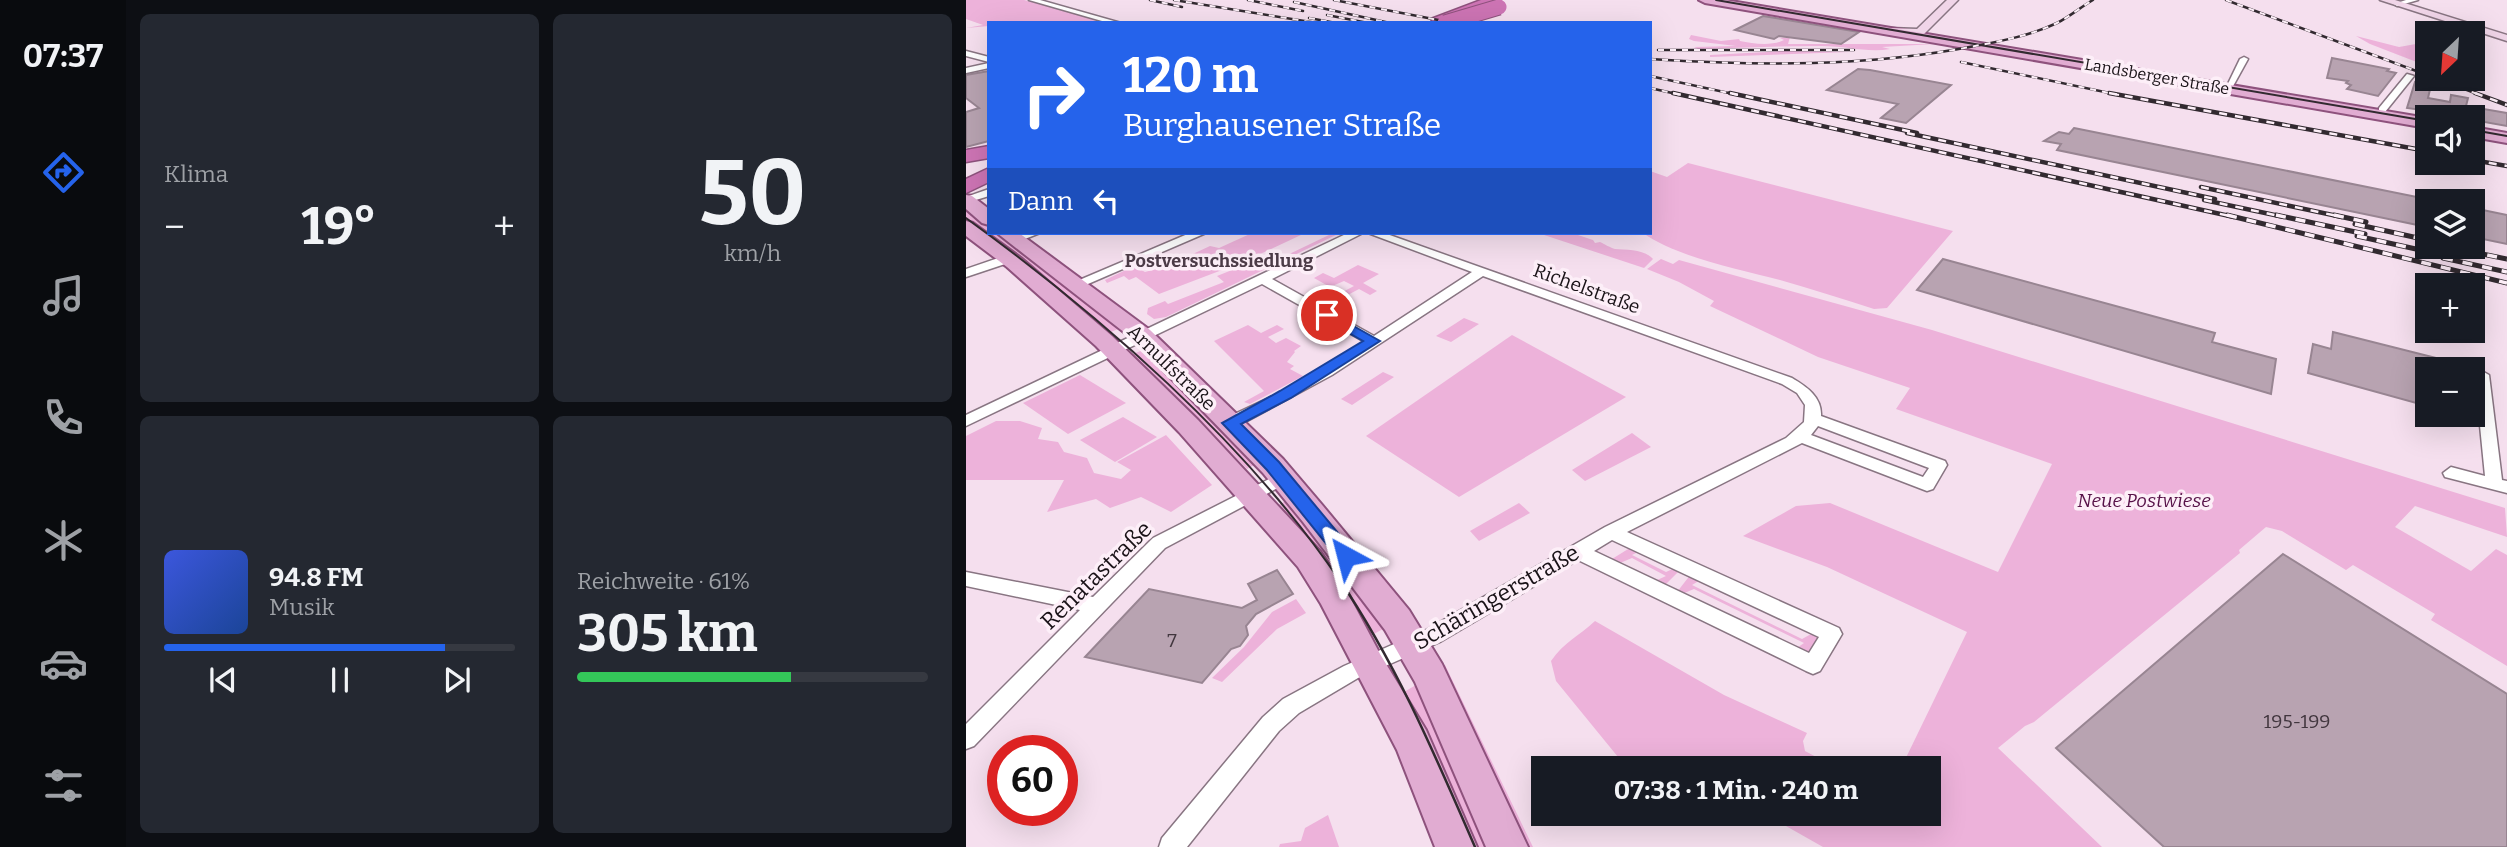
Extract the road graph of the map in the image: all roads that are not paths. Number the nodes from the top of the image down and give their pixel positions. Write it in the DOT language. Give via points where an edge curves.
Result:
graph roads {
  1 [pos="1032,0"];
  2 [pos="1480,0"];
  3 [pos="1705,0"];
  4 [pos="1731,0"];
  5 [pos="1954,0"];
  6 [pos="2385,0"];
  7 [pos="2415,0"];
  8 [pos="1502,3"];
  9 [pos="2397,4"];
  10 [pos="1111,21"];
  11 [pos="1432,21"];
  12 [pos="1434,21"];
  13 [pos="1450,21"];
  14 [pos="1887,30"];
  15 [pos="1923,31"];
  16 [pos="2507,38"];
  17 [pos="966,53"];
  18 [pos="2244,59"];
  19 [pos="987,62"];
  20 [pos="987,64"];
  21 [pos="966,71"];
  22 [pos="2410,76"];
  23 [pos="2230,85"];
  24 [pos="2382,110"];
  25 [pos="2415,118"];
  26 [pos="2415,119"];
  27 [pos="2485,130"];
  28 [pos="2485,132"];
  29 [pos="2507,133"];
  30 [pos="2507,138"];
  31 [pos="987,152"];
  32 [pos="966,156"];
  33 [pos="987,158"];
  34 [pos="966,163"];
  35 [pos="987,166"];
  36 [pos="966,171"];
  37 [pos="987,177"];
  38 [pos="987,193"];
  39 [pos="966,204"];
  40 [pos="987,218"];
  41 [pos="987,220"];
  42 [pos="1195,235"];
  43 [pos="1353,235"];
  44 [pos="1380,235"];
  45 [pos="1016,241"];
  46 [pos="1482,271"];
  47 [pos="966,273"];
  48 [pos="1263,279"];
  49 [pos="1076,284"];
  50 [pos="1142,335"];
  51 [pos="1373,341"];
  52 [pos="1112,349"];
  53 [pos="2485,393"];
  54 [pos="969,416"];
  55 [pos="1814,419"];
  56 [pos="1230,423"];
  57 [pos="1801,437"];
  58 [pos="2451,473"];
  59 [pos="1283,478"];
  60 [pos="2500,485"];
  61 [pos="1250,494"];
  62 [pos="1611,532"];
  63 [pos="1577,551"];
  64 [pos="966,579"];
  65 [pos="1096,606"];
  66 [pos="1412,646"];
  67 [pos="1368,664"];
  68 [pos="966,738"];
  69 [pos="1171,847"];
  70 [pos="1456,847"];
  71 [pos="1507,847"];
  1 -- 10 [label="street"];
  2 -- 11 [label="highway"];
  3 -- 14 [label="main road, Landsberger Straße"];
  4 -- 15 [label="main road, Landsberger Straße"];
  5 -- 15 [label="street"];
  6 -- 9 [label="street"];
  7 -- 9 [label="street"];
  8 -- 12 [label="highway"];
  8 -- 13 [label="highway, bridge"];
  9 -- 16 [label="street"];
  14 -- 15 [label="street, Landsberger Straße"];
  14 -- 23 [label="main road, Landsberger Straße"];
  15 -- 23 [label="main road, Landsberger Straße"];
  17 -- 19 [label="street"];
  18 -- 23 [label="street"];
  20 -- 21 [label="street"];
  22 -- 24 [label="street"];
  23 -- 24 [label="main road, Landsberger Straße"];
  23 -- 26 [label="main road, Landsberger Straße"];
  24 -- 25 [label="main road, Landsberger Straße"];
  27 -- 29 [label="main road"];
  28 -- 30 [label="main road"];
  31 -- 32 [label="highway"];
  33 -- 34 [label="highway"];
  35 -- 36 [label="highway"];
  37 -- 39 [label="highway"];
  38 -- 39 [label="street"];
  39 -- 40 [label="main road"];
  39 -- 41 [label="main road, Arnulfstraße"];
  42 -- 49 [label="street"];
  43 -- 48 [label="street"];
  44 -- 46 [label="street, Richelstraße"];
  45 -- 47 [label="street"];
  45 -- 49 [label="main road, Arnulfstraße"];
  45 -- 52 [label="main road, Arnulfstraße" via="1052,292"];
  46 -- 51 [label="street"];
  46 -- 55 [label="street, Richelstraße" via="1787,381 1809,397"];
  48 -- 50 [label="street"];
  48 -- 51 [label="street"];
  49 -- 50 [label="main road, Arnulfstraße"];
  50 -- 52 [label="street"];
  50 -- 56 [label="main road, Arnulfstraße"];
  51 -- 56 [label="street" via="1286,395"];
  52 -- 54 [label="street"];
  52 -- 61 [label="main road, Arnulfstraße"];
  53 -- 60 [label="street"];
  55 -- 57 [label="street, Schäringerstraße"];
  55 -- 57 [label="street" via="1939,465 1927,485"];
  56 -- 59 [label="main road, Arnulfstraße"];
  57 -- 62 [label="street, Schäringerstraße"];
  58 -- 60 [label="street"];
  59 -- 61 [label="street, Renatastraße"];
  59 -- 66 [label="main road, Arnulfstraße" via="1397,620"];
  61 -- 65 [label="street, Renatastraße" via="1159,543"];
  61 -- 67 [label="main road, Arnulfstraße" via="1309,559"];
  62 -- 63 [label="street, Schäringerstraße"];
  62 -- 63 [label="street" via="1832,634 1813,665"];
  63 -- 66 [label="street, Schäringerstraße"];
  64 -- 65 [label="street"];
  65 -- 68 [label="street, Renatastraße"];
  66 -- 67 [label="street, Schäringerstraße"];
  66 -- 71 [label="main road, Arnulfstraße" via="1430,675"];
  67 -- 69 [label="street, Schäringerstraße" via="1281,715"];
  67 -- 70 [label="main road, Arnulfstraße" via="1413,742"];
}
